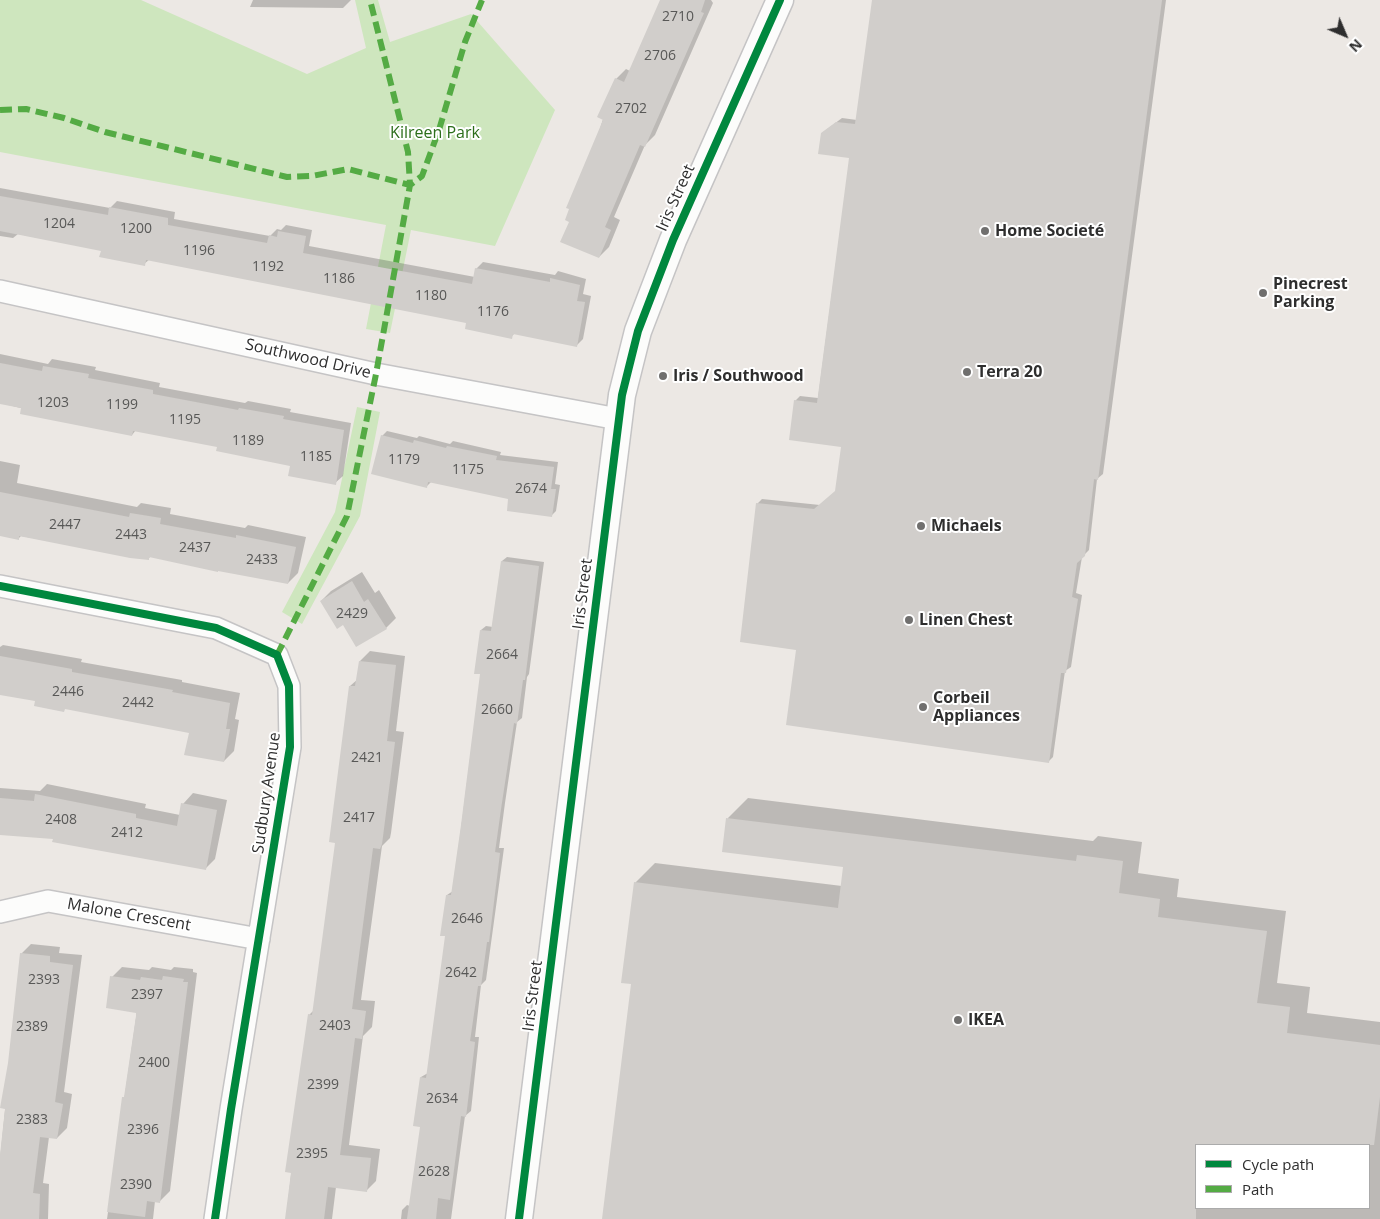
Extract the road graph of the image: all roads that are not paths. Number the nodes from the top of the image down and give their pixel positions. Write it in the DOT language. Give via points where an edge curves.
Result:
graph roads {
  1 [pos="780,0"];
  2 [pos="0,291"];
  3 [pos="618,419"];
  4 [pos="0,586"];
  5 [pos="0,912"];
  6 [pos="259,939"];
  7 [pos="215,1219"];
  8 [pos="519,1219"];
  1 -- 3 [label="street, Iris Street" via="673,240 638,331"];
  2 -- 3 [label="street, Southwood Drive" via="376,374"];
  3 -- 8 [label="street, Iris Street"];
  4 -- 6 [label="street, Sudbury Avenue" via="216,628 277,655 289,686 290,747"];
  5 -- 6 [label="street, Malone Crescent" via="48,901"];
  6 -- 7 [label="street, Sudbury Avenue"];
}
